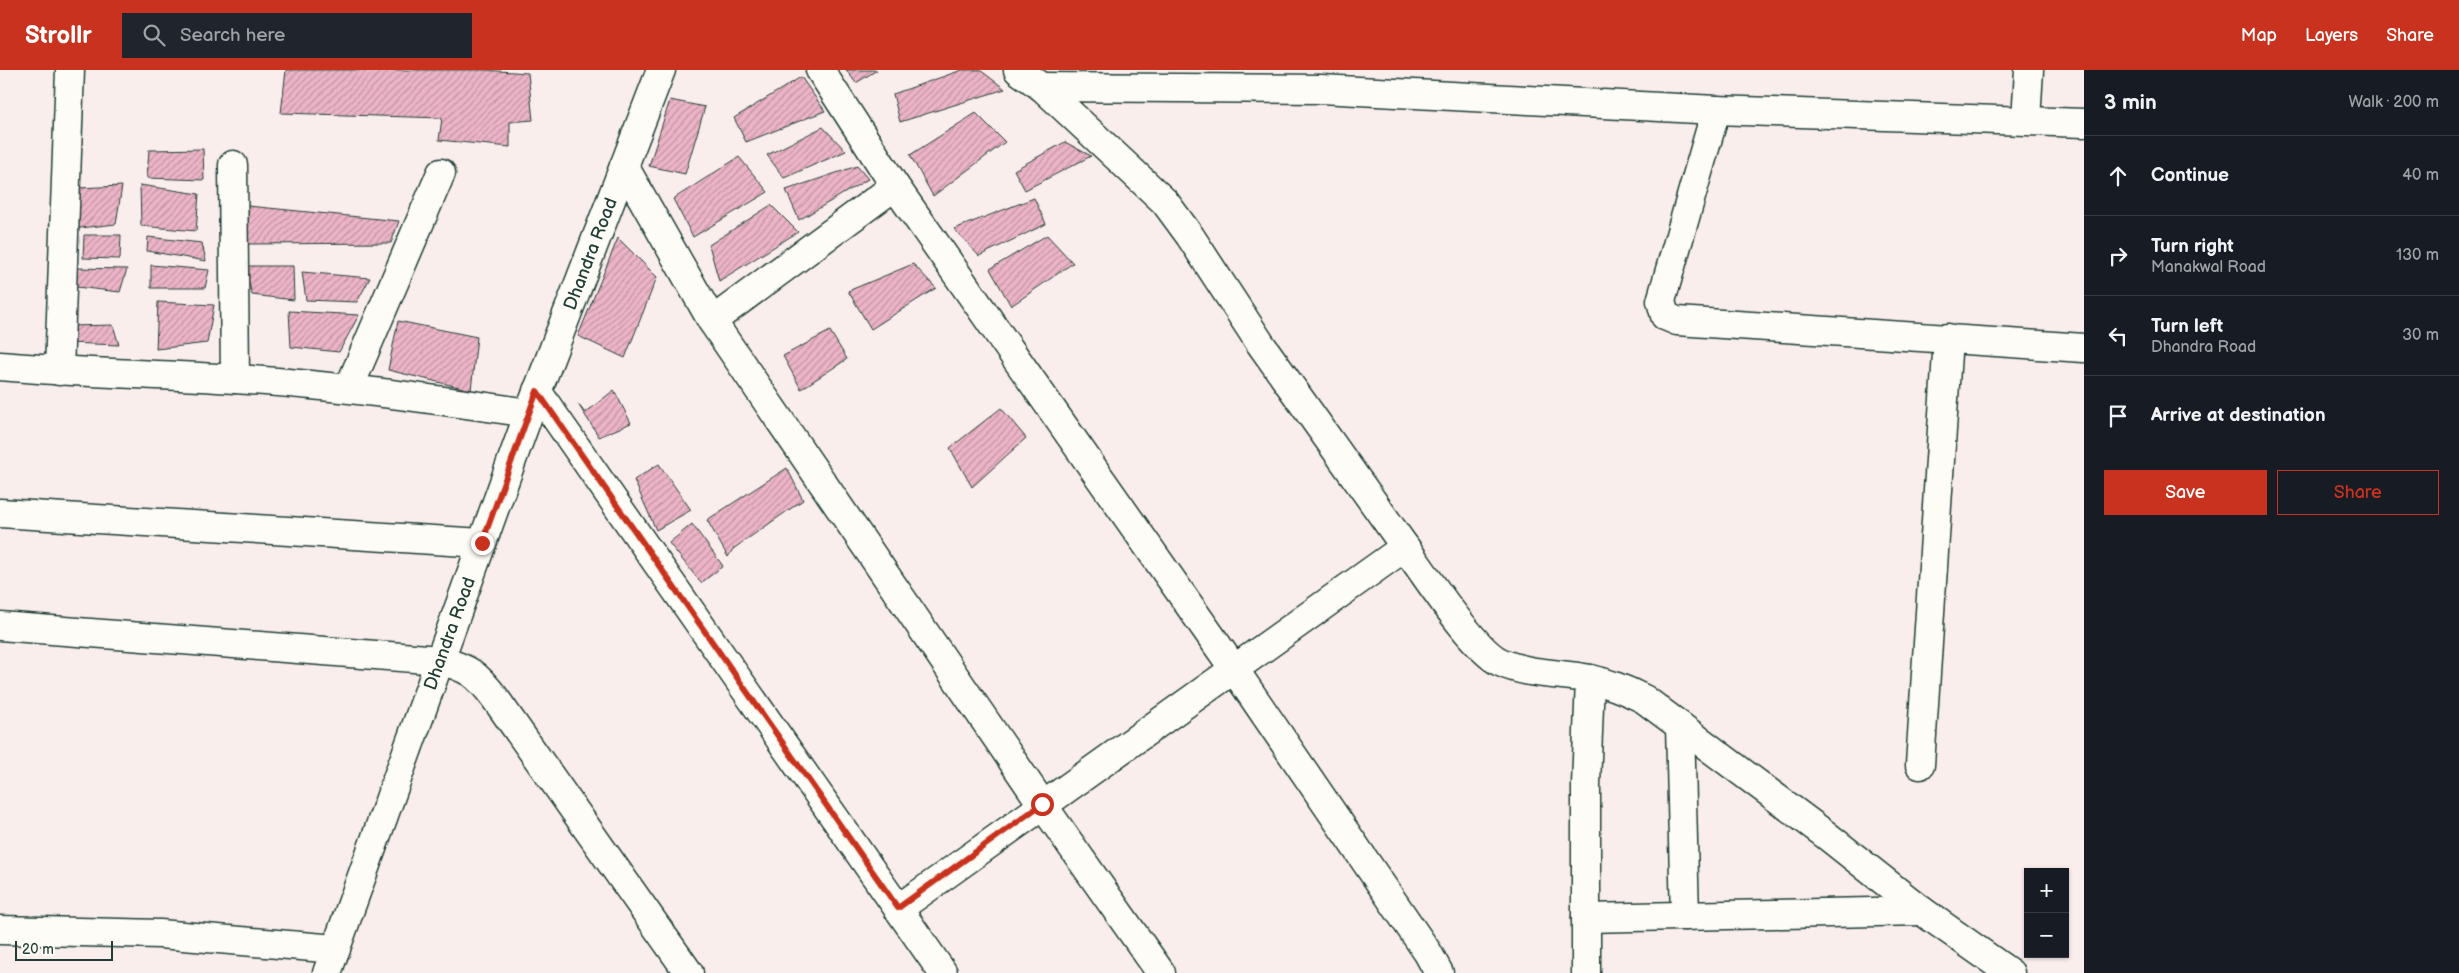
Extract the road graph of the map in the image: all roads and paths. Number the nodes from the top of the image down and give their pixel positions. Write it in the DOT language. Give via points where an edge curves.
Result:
graph roads {
  1 [pos="70,70"];
  2 [pos="661,70"];
  3 [pos="820,70"];
  4 [pos="1018,70"];
  5 [pos="2029,70"];
  6 [pos="1321,80"];
  7 [pos="1042,88"];
  8 [pos="1716,110"];
  9 [pos="2026,120"];
  10 [pos="2084,123"];
  11 [pos="233,165"];
  12 [pos="624,166"];
  13 [pos="441,173"];
  14 [pos="896,186"];
  15 [pos="712,321"];
  16 [pos="1948,338"];
  17 [pos="2084,348"];
  18 [pos="0,366"];
  19 [pos="59,371"];
  20 [pos="235,379"];
  21 [pos="349,388"];
  22 [pos="533,402"];
  23 [pos="0,513"];
  24 [pos="482,543"];
  25 [pos="1405,547"];
  26 [pos="0,626"];
  27 [pos="440,660"];
  28 [pos="1234,669"];
  29 [pos="1590,679"];
  30 [pos="1680,726"];
  31 [pos="1920,765"];
  32 [pos="1042,804"];
  33 [pos="898,908"];
  34 [pos="1922,911"];
  35 [pos="1685,916"];
  36 [pos="1586,918"];
  37 [pos="0,930"];
  38 [pos="331,961"];
  39 [pos="2007,972"];
  40 [pos="689,973"];
  41 [pos="943,973"];
  42 [pos="1161,973"];
  43 [pos="1440,973"];
  44 [pos="1586,973"];
  1 -- 19 [label="street"];
  2 -- 12 [label="street, Dhandra Road"];
  3 -- 14 [label="street"];
  4 -- 7 [label="street"];
  5 -- 9 [label="street"];
  6 -- 7 [label="street"];
  6 -- 8 [label="street"];
  7 -- 25 [label="street" via="1165,202 1260,343"];
  8 -- 9 [label="street"];
  8 -- 16 [label="street" via="1661,300 1665,316 1677,321"];
  9 -- 10 [label="street"];
  11 -- 20 [label="street"];
  12 -- 15 [label="street"];
  12 -- 22 [label="street, Dhandra Road"];
  13 -- 21 [label="street"];
  14 -- 15 [label="street"];
  14 -- 28 [label="street"];
  15 -- 32 [label="street"];
  16 -- 17 [label="street"];
  16 -- 31 [label="street"];
  18 -- 19 [label="street"];
  19 -- 20 [label="street"];
  20 -- 21 [label="street"];
  21 -- 22 [label="street"];
  22 -- 24 [label="street, Dhandra Road"];
  22 -- 33 [label="street"];
  23 -- 24 [label="street"];
  24 -- 27 [label="street, Dhandra Road"];
  25 -- 28 [label="street"];
  25 -- 29 [label="street" via="1475,641 1498,661 1523,670"];
  26 -- 27 [label="street"];
  27 -- 38 [label="street, Dhandra Road"];
  27 -- 40 [label="street" via="465,668 480,678"];
  28 -- 32 [label="street"];
  28 -- 43 [label="street"];
  29 -- 30 [label="street" via="1644,699"];
  29 -- 36 [label="street"];
  30 -- 34 [label="street"];
  30 -- 35 [label="street"];
  32 -- 33 [label="street"];
  32 -- 42 [label="street"];
  33 -- 41 [label="street"];
  34 -- 35 [label="street"];
  34 -- 39 [label="street"];
  35 -- 36 [label="street"];
  36 -- 44 [label="street"];
  37 -- 38 [label="street" via="160,934"];
}
